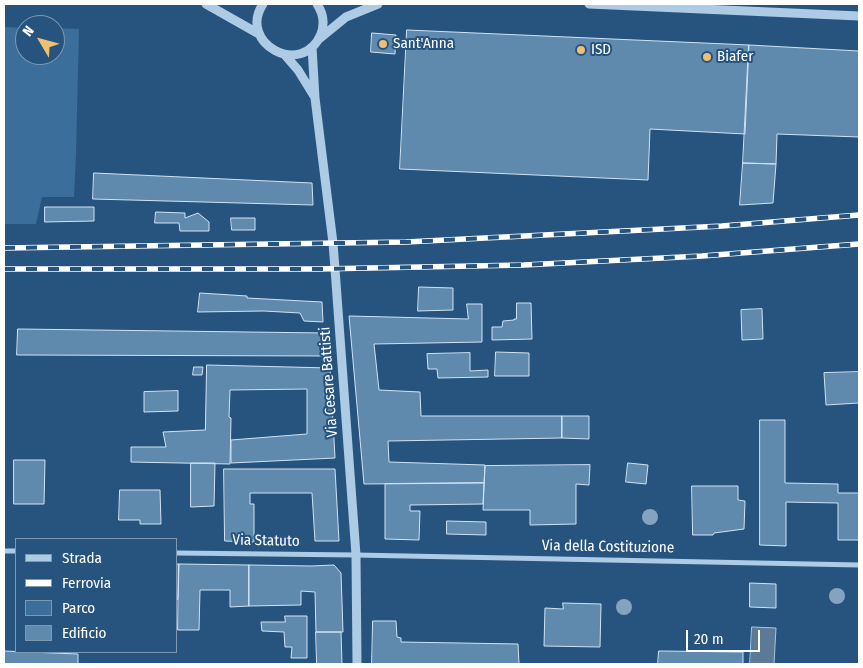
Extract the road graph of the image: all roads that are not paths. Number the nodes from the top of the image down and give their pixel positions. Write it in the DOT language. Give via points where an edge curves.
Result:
graph roads {
  1 [pos="206,4"];
  2 [pos="264,4"];
  3 [pos="317,4"];
  4 [pos="378,4"];
  5 [pos="590,4"];
  6 [pos="859,16"];
  7 [pos="259,34"];
  8 [pos="315,43"];
  9 [pos="285,55"];
  10 [pos="315,98"];
  11 [pos="178,553"];
  12 [pos="356,555"];
  13 [pos="859,565"];
  14 [pos="357,664"];
  1 -- 7 [label="street, Via Cesare Battisti"];
  2 -- 7 [label="street" via="258,15"];
  3 -- 8 [label="street, Via Cesare Battisti" via="323,20"];
  4 -- 8 [label="street" via="346,17"];
  5 -- 6 [label="street"];
  7 -- 9 [label="street, Via Cesare Battisti" via="274,51"];
  8 -- 9 [label="street" via="304,52"];
  8 -- 10 [label="street, Via Cesare Battisti"];
  9 -- 10 [label="street, Via Cesare Battisti"];
  10 -- 12 [label="street, Via Cesare Battisti" via="333,242"];
  11 -- 12 [label="street, Via Statuto"];
  12 -- 13 [label="street, Via della Costituzione"];
  12 -- 14 [label="street, Via Cesare Battisti"];
}
